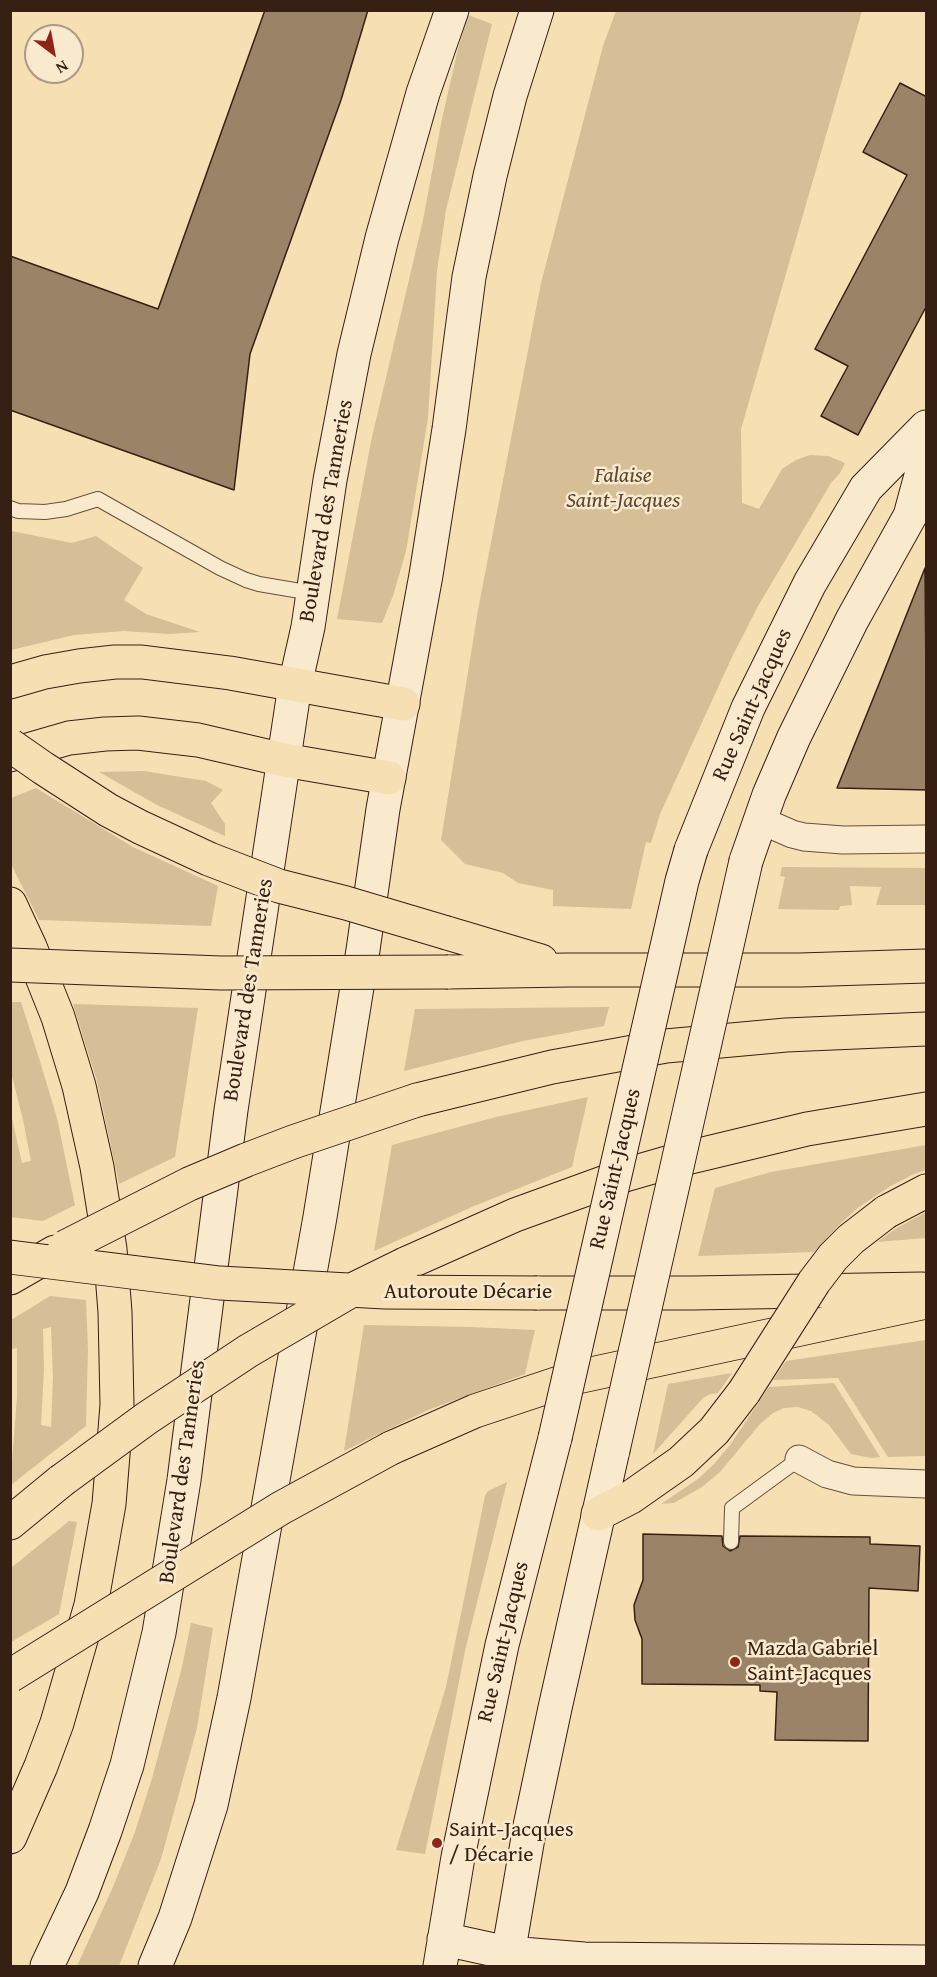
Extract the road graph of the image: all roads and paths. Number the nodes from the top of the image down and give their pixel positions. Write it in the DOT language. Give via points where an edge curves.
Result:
graph roads {
  1 [pos="452,10"];
  2 [pos="537,10"];
  3 [pos="927,427"];
  4 [pos="927,457"];
  5 [pos="10,508"];
  6 [pos="312,593"];
  7 [pos="10,682"];
  8 [pos="295,685"];
  9 [pos="403,704"];
  10 [pos="10,745"];
  11 [pos="10,755"];
  12 [pos="284,760"];
  13 [pos="389,778"];
  14 [pos="760,820"];
  15 [pos="927,839"];
  16 [pos="10,904"];
  17 [pos="10,965"];
  18 [pos="927,966"];
  19 [pos="568,970"];
  20 [pos="927,1029"];
  21 [pos="927,1109"];
  22 [pos="927,1191"];
  23 [pos="10,1257"];
  24 [pos="10,1278"];
  25 [pos="927,1288"];
  26 [pos="927,1302"];
  27 [pos="799,1459"];
  28 [pos="927,1484"];
  29 [pos="598,1514"];
  30 [pos="10,1523"];
  31 [pos="731,1542"];
  32 [pos="10,1676"];
  33 [pos="10,1837"];
  34 [pos="442,1953"];
  35 [pos="507,1960"];
  36 [pos="927,1962"];
  37 [pos="47,1966"];
  38 [pos="154,1966"];
  1 -- 6 [label="main road, Boulevard des Tanneries" via="423,93 354,354"];
  2 -- 9 [label="main road" via="510,96 469,277 449,429"];
  3 -- 34 [label="main road, Rue Saint-Jacques, bridge" via="866,488 810,583 748,708 691,850 555,1437 502,1645"];
  4 -- 14 [label="main road" via="910,516 815,692"];
  5 -- 6 [label="lane" via="45,512 98,499 246,580"];
  6 -- 8 [label="main road, Boulevard des Tanneries"];
  7 -- 8 [label="highway" via="79,666 142,662"];
  8 -- 9 [label="highway"];
  8 -- 12 [label="main road, Boulevard des Tanneries"];
  9 -- 13 [label="main road"];
  10 -- 19 [label="highway, bridge" via="108,810 209,859 279,886"];
  11 -- 12 [label="highway" via="69,738 138,734 198,740"];
  12 -- 13 [label="highway"];
  12 -- 37 [label="main road, Boulevard des Tanneries" via="231,1110 180,1513 159,1633 127,1765 105,1831"];
  13 -- 38 [label="main road" via="320,1216 230,1721 211,1805 175,1918"];
  14 -- 15 [label="street" via="804,837"];
  14 -- 29 [label="main road, bridge" via="746,861"];
  16 -- 33 [label="highway" via="61,1028 98,1167 112,1270 117,1405 108,1504 91,1605 57,1723"];
  17 -- 19 [label="highway, bridge" via="210,973"];
  18 -- 19 [label="highway"];
  20 -- 24 [label="highway, bridge" via="666,1046 552,1067 417,1100 246,1160 171,1193"];
  21 -- 30 [label="highway, bridge" via="807,1129 625,1175 515,1215 405,1264 239,1356 147,1418"];
  22 -- 29 [label="highway, bridge" via="886,1212 826,1265 744,1392 714,1431 681,1462 631,1497"];
  23 -- 25 [label="highway, Autoroute Décarie, bridge" via="220,1284 385,1292 693,1293"];
  26 -- 32 [label="highway, bridge" via="577,1377 475,1411 391,1448 281,1508"];
  27 -- 28 [label="street" via="827,1474 853,1481"];
  27 -- 31 [label="lane" via="732,1508"];
  29 -- 35 [label="main road" via="537,1794"];
  34 -- 35 [label="main road"];
  35 -- 36 [label="main road"];
}
